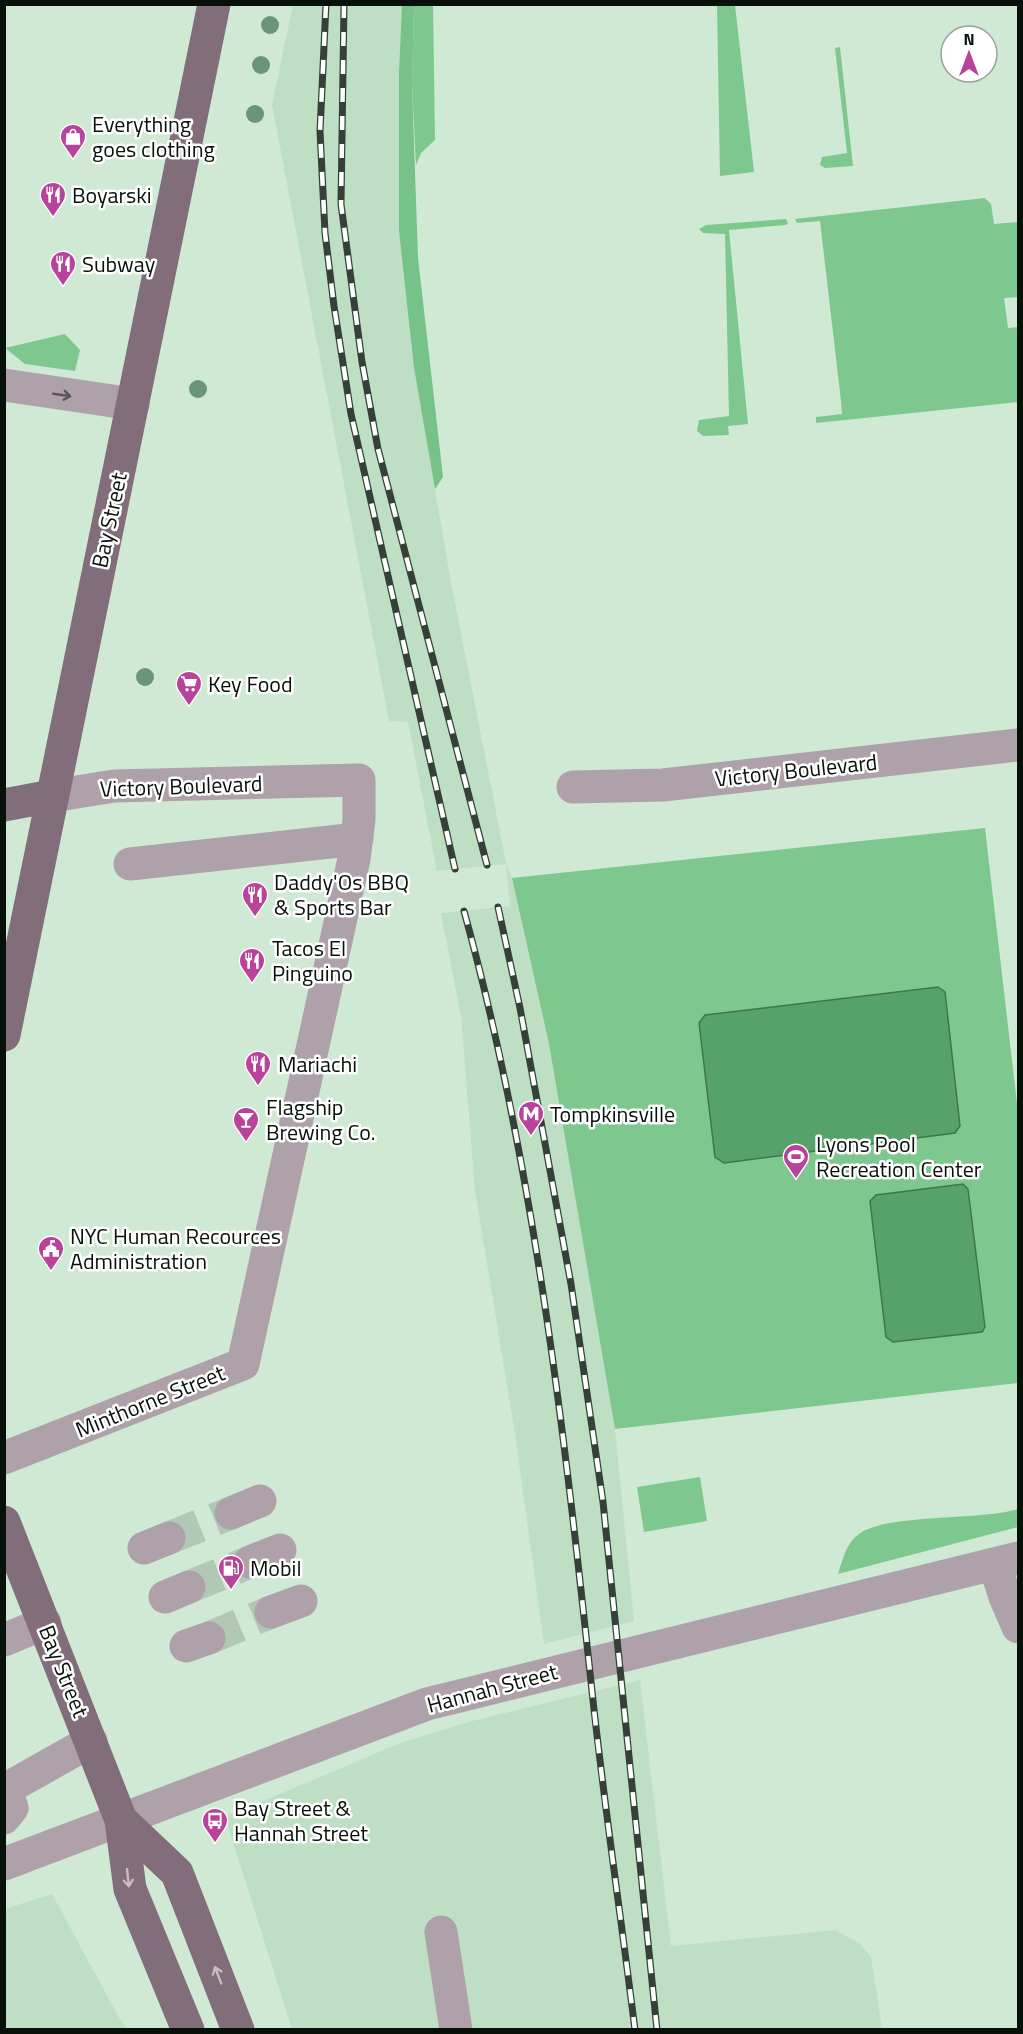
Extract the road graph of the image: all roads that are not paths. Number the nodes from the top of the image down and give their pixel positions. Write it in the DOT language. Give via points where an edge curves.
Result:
graph roads {
  1 [pos="214,4"];
  2 [pos="4,385"];
  3 [pos="133,404"];
  4 [pos="1018,745"];
  5 [pos="359,780"];
  6 [pos="573,787"];
  7 [pos="52,796"];
  8 [pos="4,805"];
  9 [pos="357,839"];
  10 [pos="130,864"];
  11 [pos="4,1035"];
  12 [pos="4,1458"];
  13 [pos="4,1522"];
  14 [pos="280,1550"];
  15 [pos="250,1562"];
  16 [pos="1007,1562"];
  17 [pos="45,1623"];
  18 [pos="1018,1627"];
  19 [pos="4,1640"];
  20 [pos="91,1741"];
  21 [pos="5,1797"];
  22 [pos="122,1820"];
  23 [pos="4,1864"];
  24 [pos="441,1932"];
  25 [pos="188,2030"];
  26 [pos="238,2030"];
  27 [pos="456,2030"];
  1 -- 3 [label="main road, Bay Street"];
  2 -- 3 [label="street, one-way"];
  3 -- 7 [label="main road, Bay Street"];
  4 -- 6 [label="street, Victory Boulevard" via="663,785"];
  5 -- 7 [label="street, Victory Boulevard" via="114,786"];
  5 -- 9 [label="street, Minthorne Street"];
  7 -- 8 [label="main road, Victory Boulevard"];
  7 -- 11 [label="main road, Bay Street"];
  9 -- 10 [label="street"];
  9 -- 12 [label="street, Minthorne Street" via="243,1364"];
  13 -- 17 [label="main road, Bay Street"];
  14 -- 15 [label="street"];
  16 -- 18 [label="street" via="1005,1597"];
  16 -- 22 [label="street, Hannah Street" via="494,1686 398,1713"];
  17 -- 19 [label="street"];
  17 -- 20 [label="main road, Bay Street"];
  20 -- 21 [label="street"];
  20 -- 22 [label="main road, Bay Street"];
  22 -- 23 [label="street, Hannah Street"];
  22 -- 25 [label="main road, Bay Street, one-way" via="130,1889"];
  26 -- 22 [label="main road, Bay Street, one-way" via="177,1873"];
  24 -- 27 [label="street"];
}
